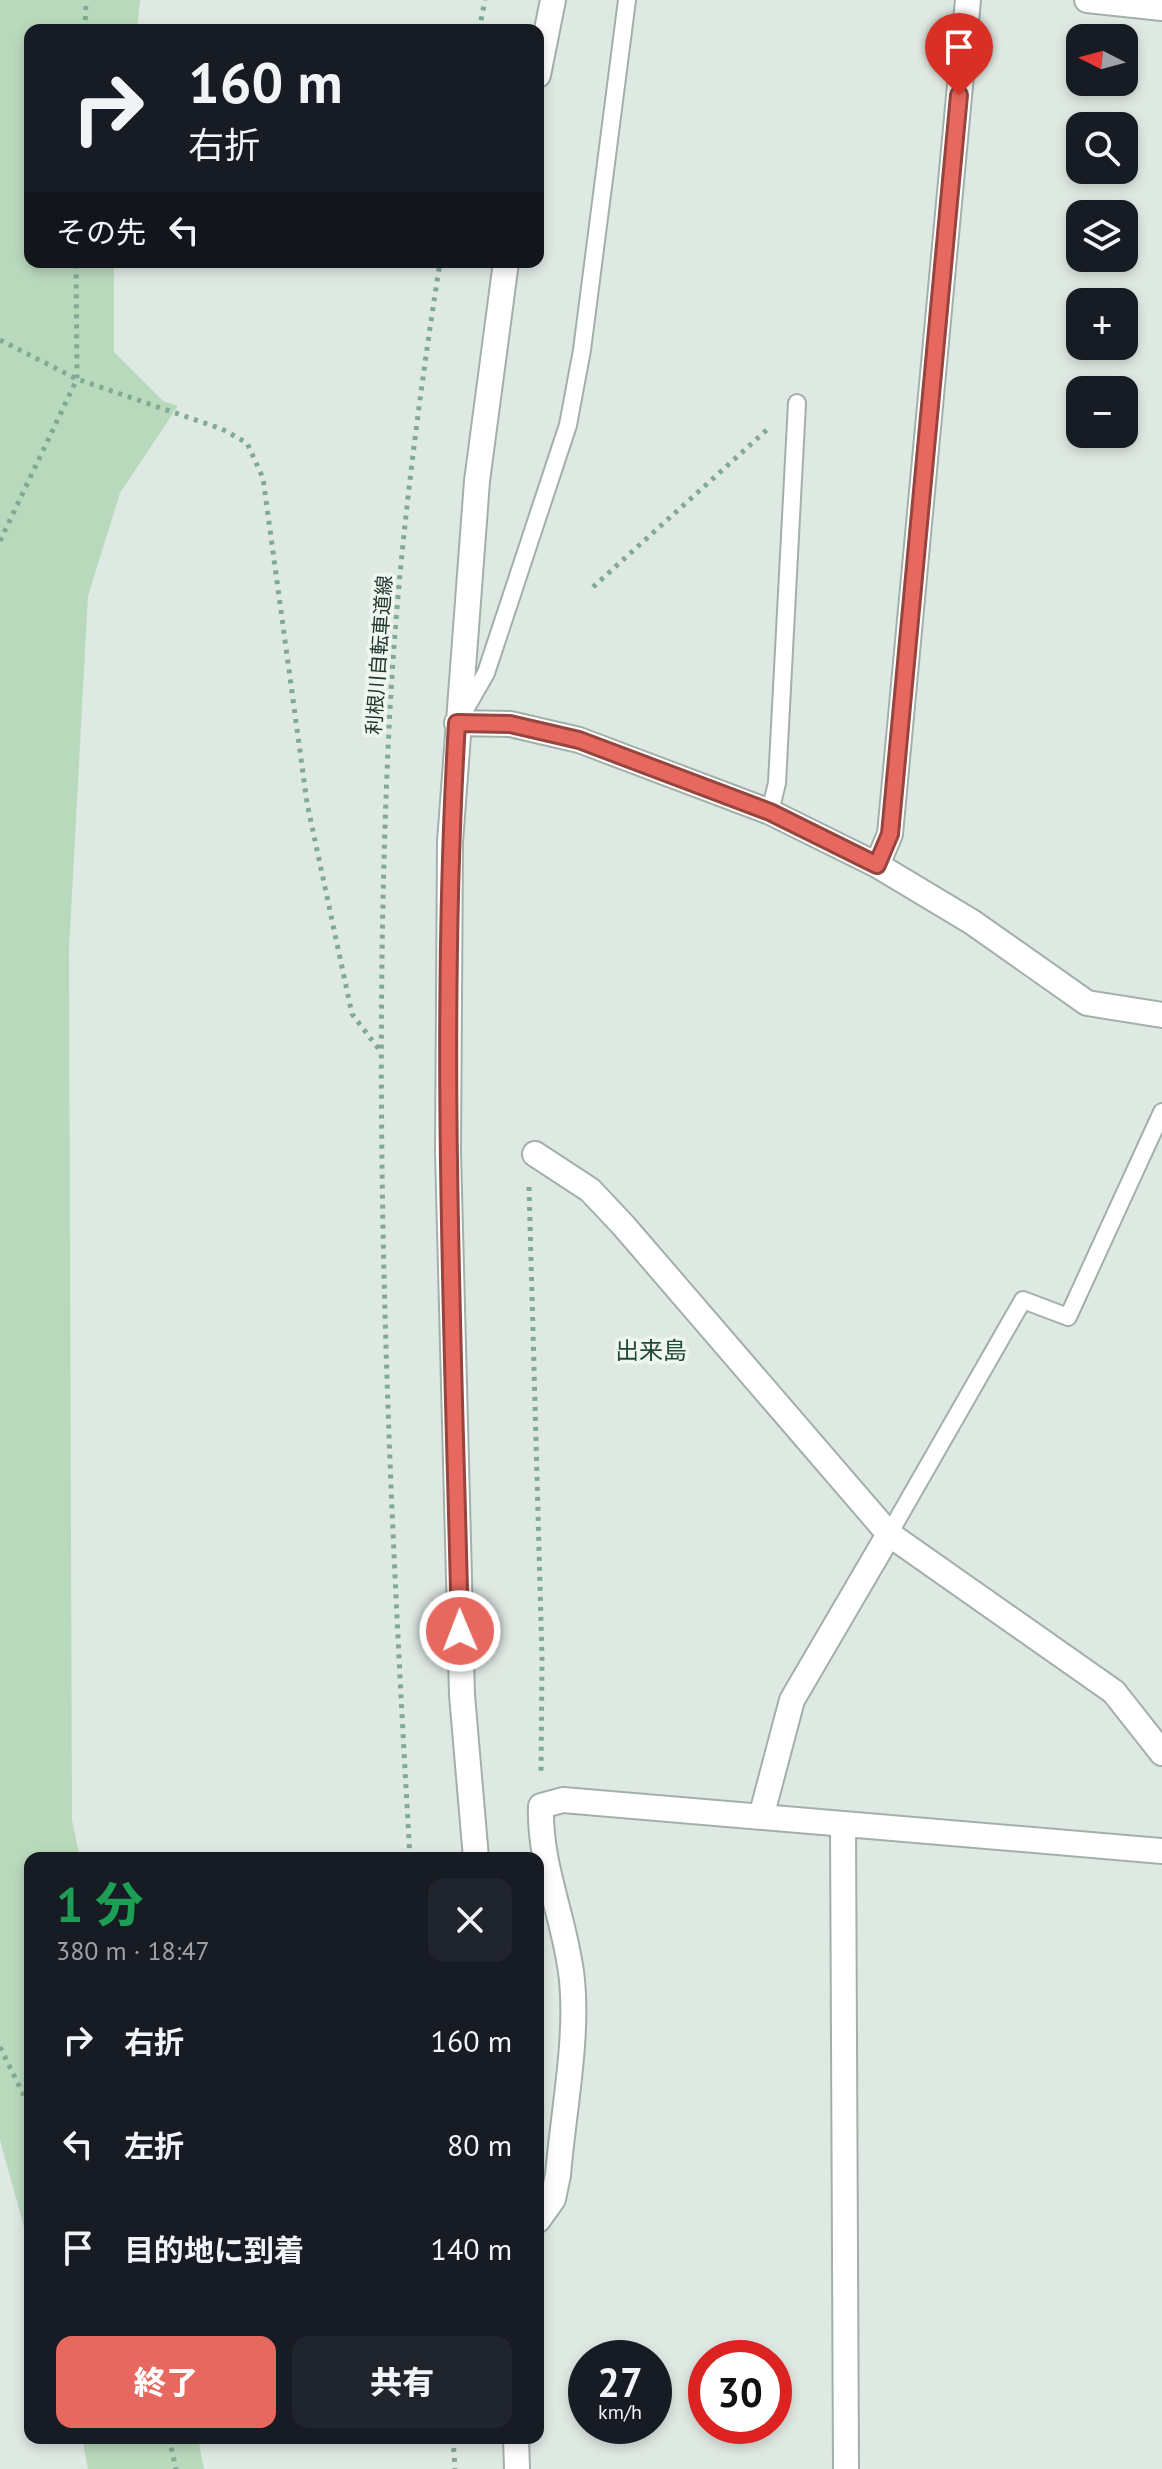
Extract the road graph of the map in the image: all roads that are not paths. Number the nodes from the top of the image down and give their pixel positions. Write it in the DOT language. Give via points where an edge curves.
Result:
graph roads {
  1 [pos="553,0"];
  2 [pos="627,0"];
  3 [pos="968,0"];
  4 [pos="1087,0"];
  5 [pos="1162,8"];
  6 [pos="544,45"];
  7 [pos="505,268"];
  8 [pos="797,403"];
  9 [pos="457,723"];
  10 [pos="770,812"];
  11 [pos="877,865"];
  12 [pos="1162,1015"];
  13 [pos="1162,1112"];
  14 [pos="535,1154"];
  15 [pos="889,1534"];
  16 [pos="1162,1753"];
  17 [pos="761,1817"];
  18 [pos="843,1824"];
  19 [pos="1162,1851"];
  20 [pos="475,1852"];
  21 [pos="543,1852"];
  22 [pos="544,1864"];
  23 [pos="544,2212"];
  24 [pos="516,2444"];
  25 [pos="517,2469"];
  26 [pos="846,2469"];
  1 -- 6 [label="street"];
  2 -- 9 [label="lane" via="568,425 486,673"];
  3 -- 11 [label="street" via="890,834"];
  4 -- 5 [label="street"];
  7 -- 9 [label="street" via="477,481"];
  8 -- 10 [label="lane" via="777,783"];
  9 -- 10 [label="street" via="510,724 579,740"];
  9 -- 20 [label="street" via="450,842 448,1152 462,1695"];
  10 -- 11 [label="street"];
  11 -- 12 [label="street" via="972,922 1087,1003"];
  13 -- 15 [label="lane" via="1068,1317 1023,1300"];
  14 -- 15 [label="street" via="590,1190 623,1225"];
  15 -- 16 [label="street" via="1114,1692"];
  15 -- 17 [label="street" via="792,1700"];
  17 -- 18 [label="street"];
  17 -- 21 [label="street" via="563,1800 541,1806"];
  18 -- 19 [label="street"];
  18 -- 26 [label="street"];
  22 -- 23 [label="street" via="568,1957 572,2017 558,2175"];
  24 -- 25 [label="street"];
}
